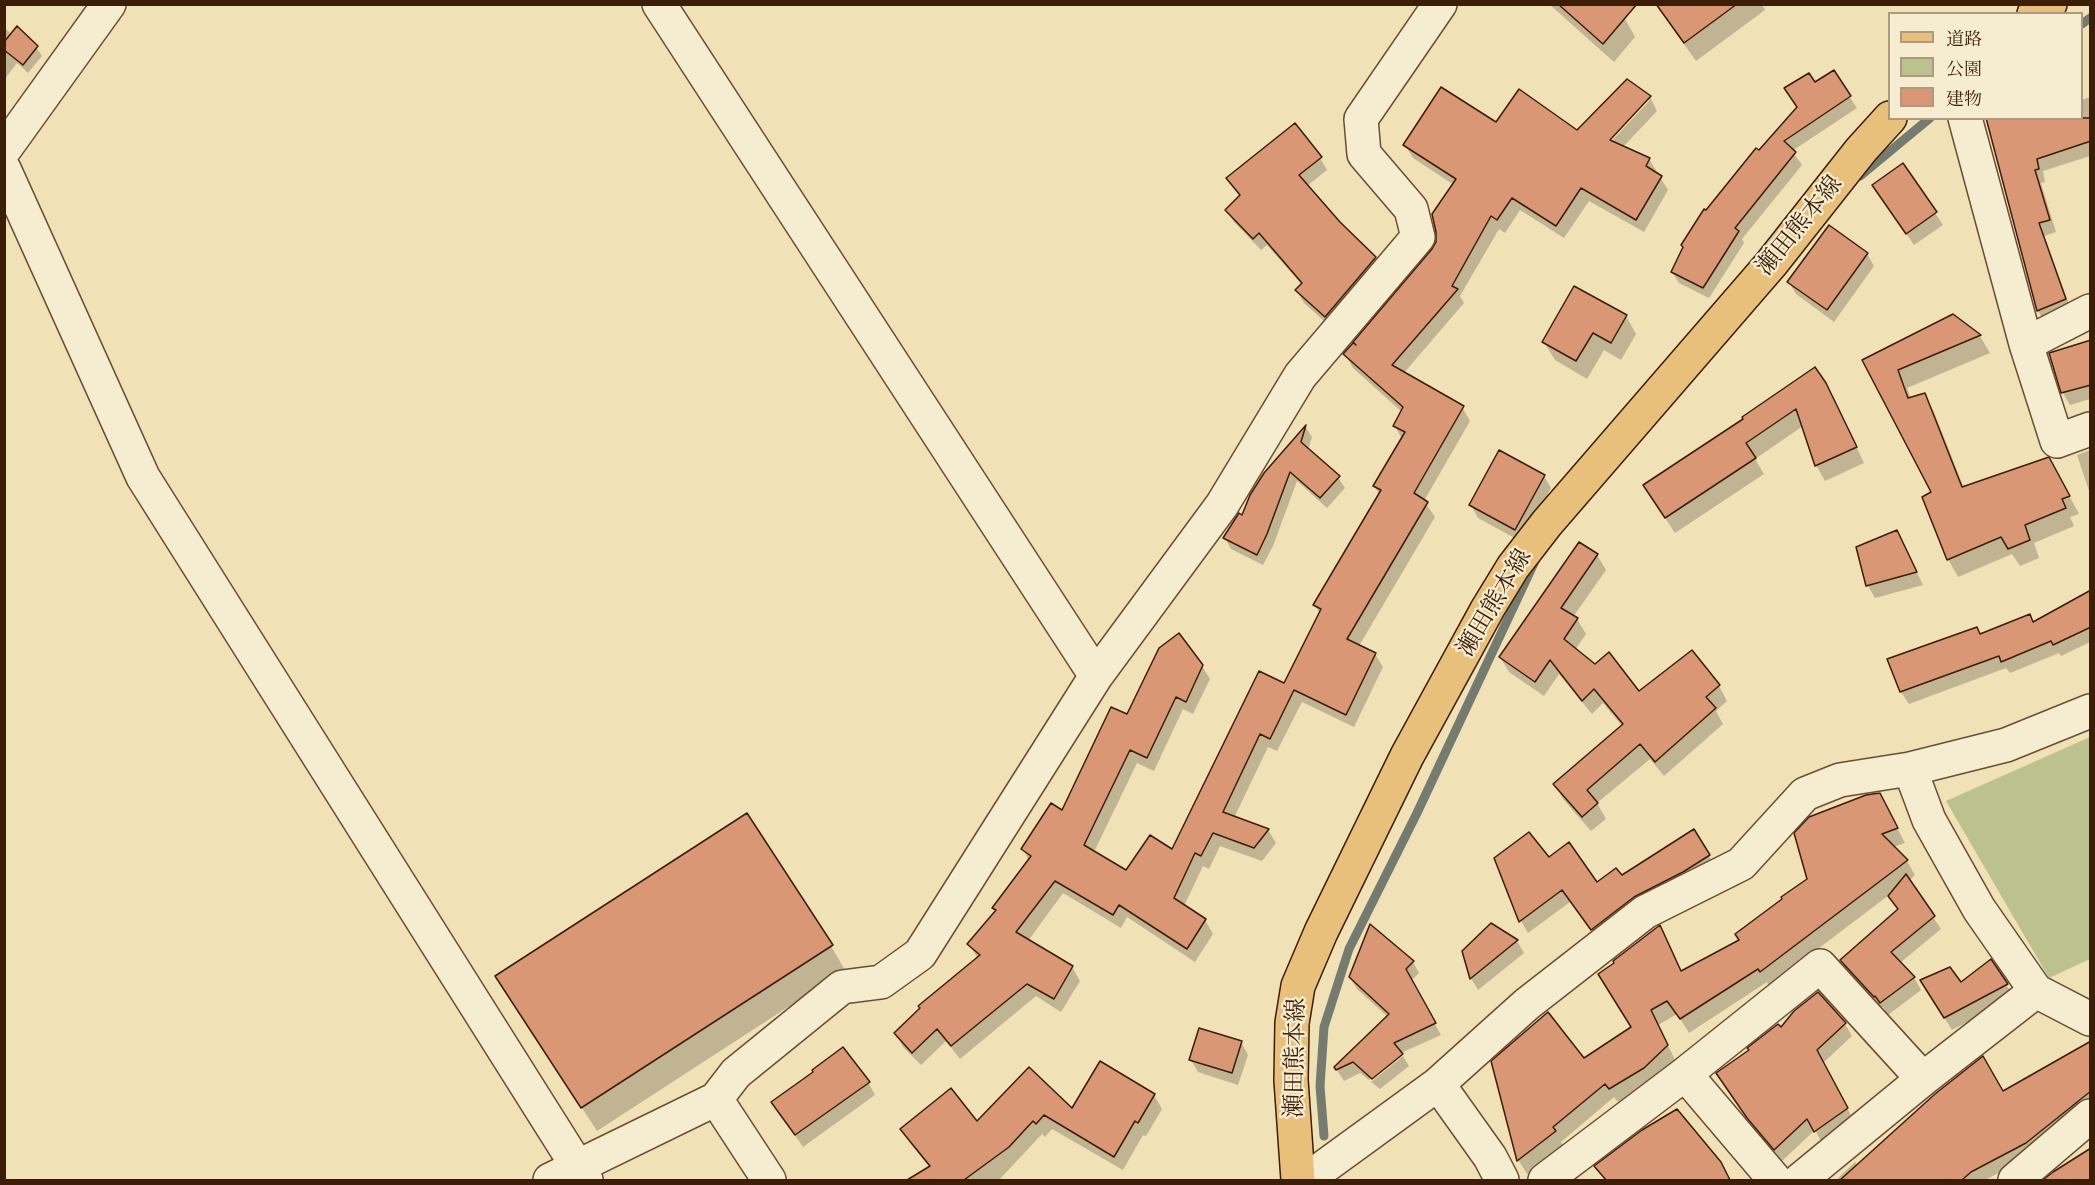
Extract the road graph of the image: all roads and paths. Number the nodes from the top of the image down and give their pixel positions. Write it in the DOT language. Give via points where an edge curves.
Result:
graph roads {
  1 [pos="109,4"];
  2 [pos="659,4"];
  3 [pos="1440,4"];
  4 [pos="2050,4"];
  5 [pos="2037,12"];
  6 [pos="1888,120"];
  7 [pos="1966,120"];
  8 [pos="4,150"];
  9 [pos="4,169"];
  10 [pos="2091,311"];
  11 [pos="2026,344"];
  12 [pos="2091,429"];
  13 [pos="1096,676"];
  14 [pos="2091,711"];
  15 [pos="1910,769"];
  16 [pos="2036,991"];
  17 [pos="2091,1019"];
  18 [pos="1685,1074"];
  19 [pos="1923,1079"];
  20 [pos="1438,1084"];
  21 [pos="716,1099"];
  22 [pos="2091,1116"];
  23 [pos="571,1176"];
  24 [pos="769,1180"];
  25 [pos="1298,1180"];
  26 [pos="1306,1180"];
  27 [pos="1502,1180"];
  28 [pos="1545,1180"];
  29 [pos="1775,1180"];
  30 [pos="1800,1180"];
  31 [pos="2015,1180"];
  1 -- 8 [label="street"];
  2 -- 13 [label="street"];
  3 -- 13 [label="street" via="1360,118 1364,154 1411,209 1418,237 1300,376 1222,505"];
  4 -- 5 [label="main road"];
  6 -- 25 [label="main road, 瀬田熊本線" via="1547,523 1488,608 1407,756 1298,986 1292,1023 1291,1080"];
  7 -- 11 [label="street"];
  9 -- 23 [label="street" via="143,477"];
  10 -- 11 [label="street"];
  11 -- 12 [label="street" via="2057,441"];
  13 -- 21 [label="street" via="920,954 881,982 842,987 736,1073"];
  14 -- 15 [label="street" via="2006,745"];
  15 -- 16 [label="street" via="1929,820 1979,909"];
  15 -- 20 [label="street" via="1840,780 1805,794 1742,864 1645,912 1527,1004"];
  16 -- 17 [label="street"];
  16 -- 19 [label="street"];
  18 -- 19 [label="street" via="1820,966"];
  18 -- 28 [label="street"];
  18 -- 29 [label="street"];
  19 -- 30 [label="street"];
  20 -- 26 [label="street"];
  20 -- 27 [label="street"];
  21 -- 23 [label="street"];
  21 -- 24 [label="street"];
  22 -- 31 [label="street"];
}
